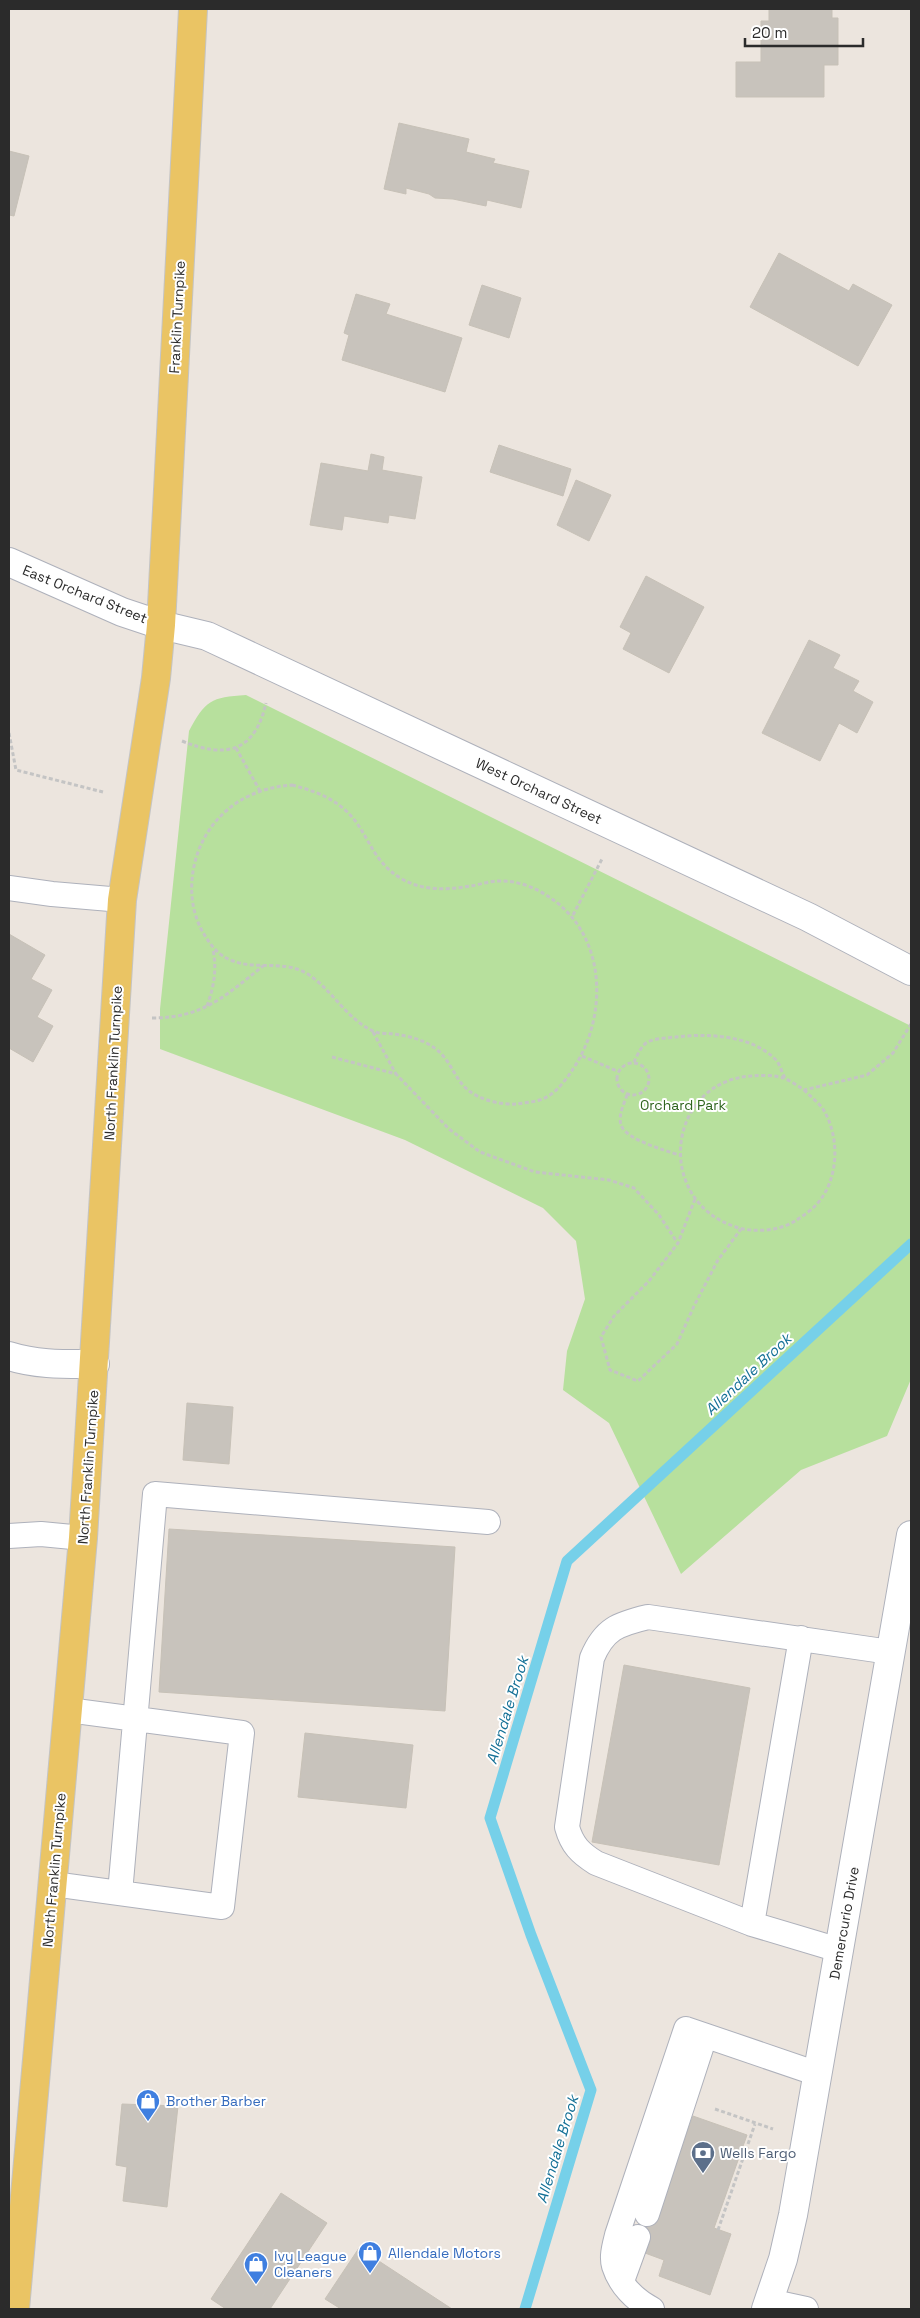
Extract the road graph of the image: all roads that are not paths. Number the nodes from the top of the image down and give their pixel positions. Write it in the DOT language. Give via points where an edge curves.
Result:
graph roads {
  1 [pos="193,9"];
  2 [pos="9,562"];
  3 [pos="161,625"];
  4 [pos="9,888"];
  5 [pos="122,900"];
  6 [pos="911,971"];
  7 [pos="9,1356"];
  8 [pos="95,1364"];
  9 [pos="488,1522"];
  10 [pos="911,1535"];
  11 [pos="9,1536"];
  12 [pos="83,1538"];
  13 [pos="801,1638"];
  14 [pos="890,1652"];
  15 [pos="68,1710"];
  16 [pos="136,1718"];
  17 [pos="53,1884"];
  18 [pos="120,1893"];
  19 [pos="752,1924"];
  20 [pos="839,1950"];
  21 [pos="705,2036"];
  22 [pos="818,2074"];
  23 [pos="647,2214"];
  24 [pos="638,2237"];
  25 [pos="622,2281"];
  26 [pos="767,2305"];
  27 [pos="15,2309"];
  28 [pos="652,2309"];
  29 [pos="806,2309"];
  1 -- 3 [label="main road, Franklin Turnpike"];
  2 -- 3 [label="street, East Orchard Street" via="122,612"];
  3 -- 5 [label="main road, North Franklin Turnpike"];
  3 -- 6 [label="street, West Orchard Street" via="216,640 808,917"];
  4 -- 5 [label="lane"];
  5 -- 8 [label="main road, North Franklin Turnpike"];
  7 -- 8 [label="street" via="51,1364"];
  8 -- 12 [label="main road, North Franklin Turnpike"];
  9 -- 16 [label="lane" via="155,1494"];
  10 -- 14 [label="street, Demercurio Drive"];
  11 -- 12 [label="lane" via="42,1534"];
  12 -- 15 [label="main road, North Franklin Turnpike"];
  13 -- 14 [label="lane"];
  13 -- 19 [label="lane"];
  13 -- 19 [label="lane" via="648,1617 628,1621 610,1630 599,1642 592,1658 568,1809 567,1827 571,1841 596,1863"];
  14 -- 20 [label="street, Demercurio Drive"];
  15 -- 16 [label="lane"];
  15 -- 17 [label="main road, North Franklin Turnpike"];
  16 -- 18 [label="lane"];
  16 -- 18 [label="lane" via="242,1733 222,1907"];
  17 -- 18 [label="lane"];
  17 -- 27 [label="main road, North Franklin Turnpike"];
  19 -- 20 [label="lane"];
  20 -- 22 [label="street, Demercurio Drive"];
  21 -- 22 [label="lane"];
  21 -- 23 [label="lane"];
  21 -- 25 [label="lane" via="686,2029 617,2235 614,2265"];
  22 -- 26 [label="street, Demercurio Drive" via="793,2215 783,2259"];
  24 -- 25 [label="lane"];
  25 -- 28 [label="lane" via="638,2301"];
  26 -- 29 [label="lane"];
}
